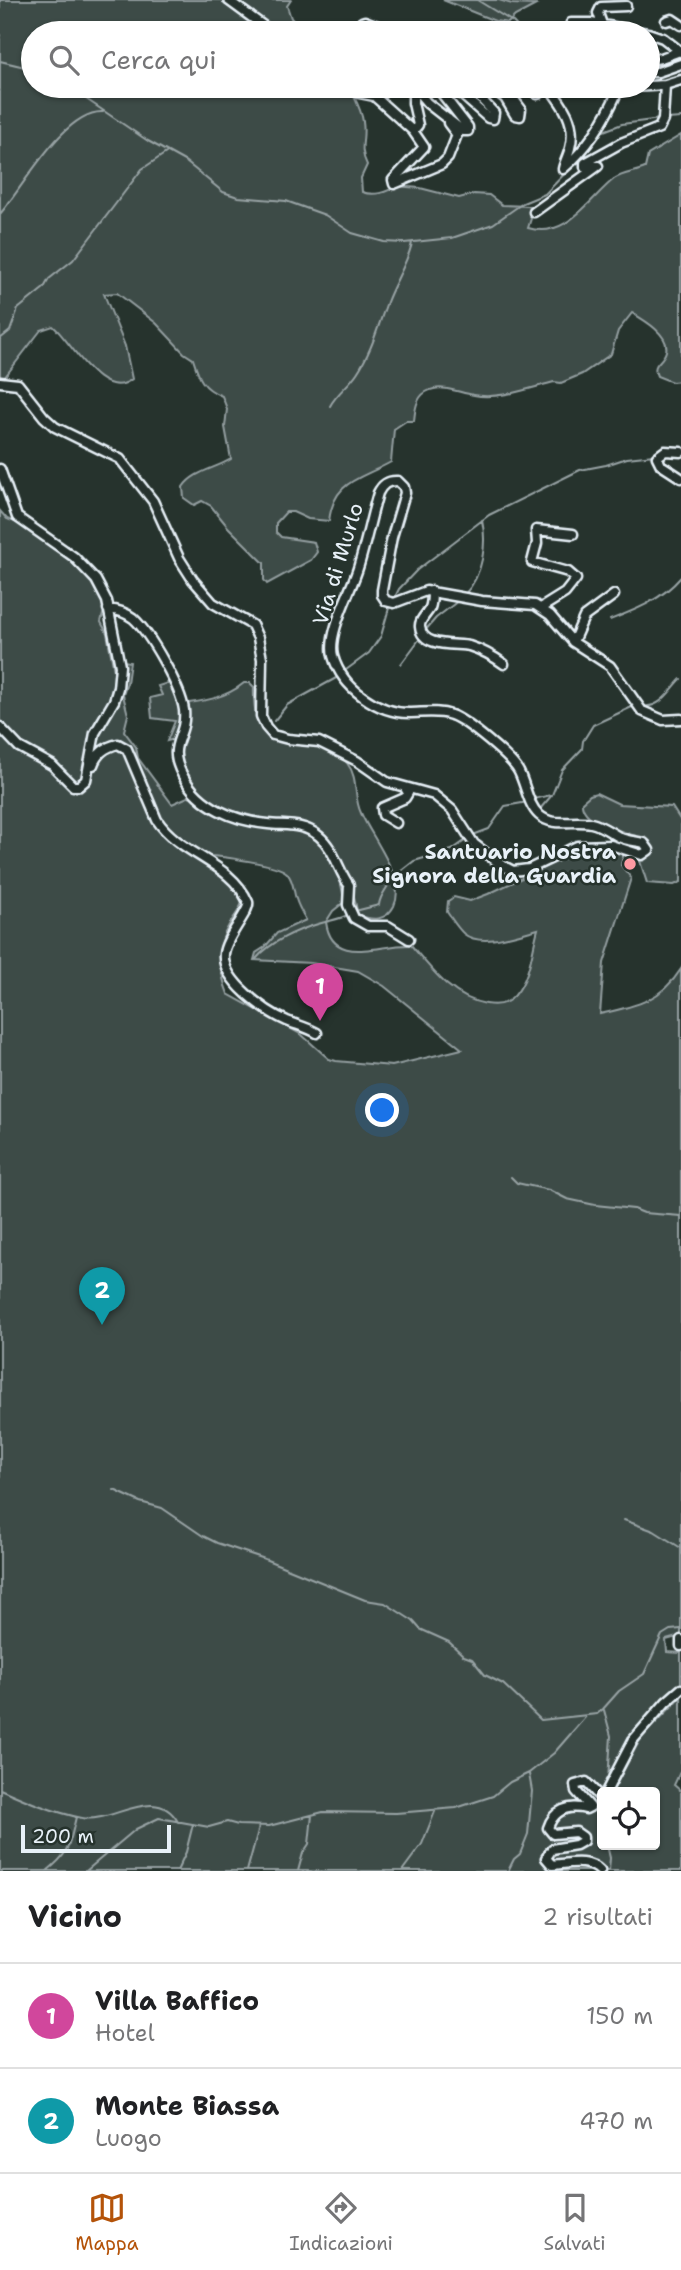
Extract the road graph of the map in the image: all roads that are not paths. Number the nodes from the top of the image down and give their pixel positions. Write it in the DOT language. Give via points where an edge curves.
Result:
graph roads {
  1 [pos="228,0"];
  2 [pos="626,6"];
  3 [pos="257,21"];
  4 [pos="601,21"];
  5 [pos="666,21"];
  6 [pos="681,25"];
  7 [pos="660,37"];
  8 [pos="680,51"];
  9 [pos="660,58"];
  10 [pos="681,64"];
  11 [pos="660,71"];
  12 [pos="681,80"];
  13 [pos="660,85"];
  14 [pos="664,85"];
  15 [pos="376,98"];
  16 [pos="413,98"];
  17 [pos="421,98"];
  18 [pos="445,98"];
  19 [pos="466,98"];
  20 [pos="480,98"];
  21 [pos="505,98"];
  22 [pos="513,98"];
  23 [pos="557,98"];
  24 [pos="615,98"];
  25 [pos="449,119"];
  26 [pos="413,131"];
  27 [pos="534,212"];
  28 [pos="0,382"];
  29 [pos="681,452"];
  30 [pos="0,469"];
  31 [pos="681,478"];
  32 [pos="573,534"];
  33 [pos="432,591"];
  34 [pos="614,595"];
  35 [pos="541,608"];
  36 [pos="108,609"];
  37 [pos="573,642"];
  38 [pos="504,664"];
  39 [pos="677,720"];
  40 [pos="0,727"];
  41 [pos="86,780"];
  42 [pos="405,788"];
  43 [pos="396,823"];
  44 [pos="409,939"];
  45 [pos="317,1033"];
  46 [pos="681,1640"];
  47 [pos="681,1646"];
  48 [pos="681,1689"];
  49 [pos="609,1787"];
  50 [pos="597,1794"];
  51 [pos="600,1871"];
  1 -- 3 [label="street"];
  2 -- 4 [label="street" via="601,7"];
  5 -- 6 [label="street"];
  7 -- 8 [label="street"];
  8 -- 9 [label="street"];
  10 -- 11 [label="street"];
  12 -- 14 [label="street"];
  13 -- 14 [label="street"];
  14 -- 27 [label="street" via="659,128 585,163 585,167 598,166"];
  15 -- 26 [label="street"];
  16 -- 26 [label="street" via="418,125"];
  17 -- 25 [label="street"];
  18 -- 25 [label="street" via="468,131"];
  19 -- 20 [label="street" via="493,119 494,113"];
  21 -- 22 [label="street" via="520,116 521,109"];
  23 -- 24 [label="street" via="572,128 571,147 562,169 593,136"];
  25 -- 26 [label="street" via="457,135 448,158 393,183 424,147"];
  28 -- 42 [label="street" via="18,384 55,427 120,459 153,501 192,580 214,603 250,623 261,652 260,706 268,730 288,739 329,746"];
  29 -- 31 [label="street" via="657,457"];
  30 -- 36 [label="street" via="17,517 74,557 101,588"];
  32 -- 35 [label="street" via="536,530 532,562 568,572 576,579 565,593"];
  33 -- 35 [label="street, Via di Murlo"];
  33 -- 38 [label="street" via="420,631 439,643 466,645"];
  33 -- 42 [label="street, Via di Murlo" via="391,603 382,595 405,493 398,481 386,482 377,494 359,568 334,633 336,663 357,691 381,707 459,718 514,763 539,815 554,822 593,823 620,838 647,845 649,850 645,855 611,845 577,846 529,869 513,871 474,844 441,800"];
  34 -- 37 [label="street" via="584,617"];
  35 -- 37 [label="street"];
  36 -- 41 [label="street" via="120,666 118,688 95,733"];
  36 -- 44 [label="street" via="125,612 138,623 175,681 185,722 175,753 195,795 216,810 267,824 294,825 318,835 349,885 348,905 354,918 368,926 388,926"];
  37 -- 39 [label="street" via="610,666 642,710 657,718"];
  40 -- 41 [label="street" via="19,747 52,765 73,786"];
  41 -- 45 [label="street" via="105,749 118,744 127,750 163,829 225,874 247,901 247,911 223,954 231,976 261,1005"];
  42 -- 43 [label="street" via="405,798 382,808 383,815"];
  46 -- 47 [label="street"];
  48 -- 49 [label="street" via="637,1735"];
  50 -- 51 [label="street" via="586,1783 575,1785 590,1807 565,1808 548,1828 553,1834 576,1832 583,1841 552,1849 546,1856 552,1865 585,1863"];
}
